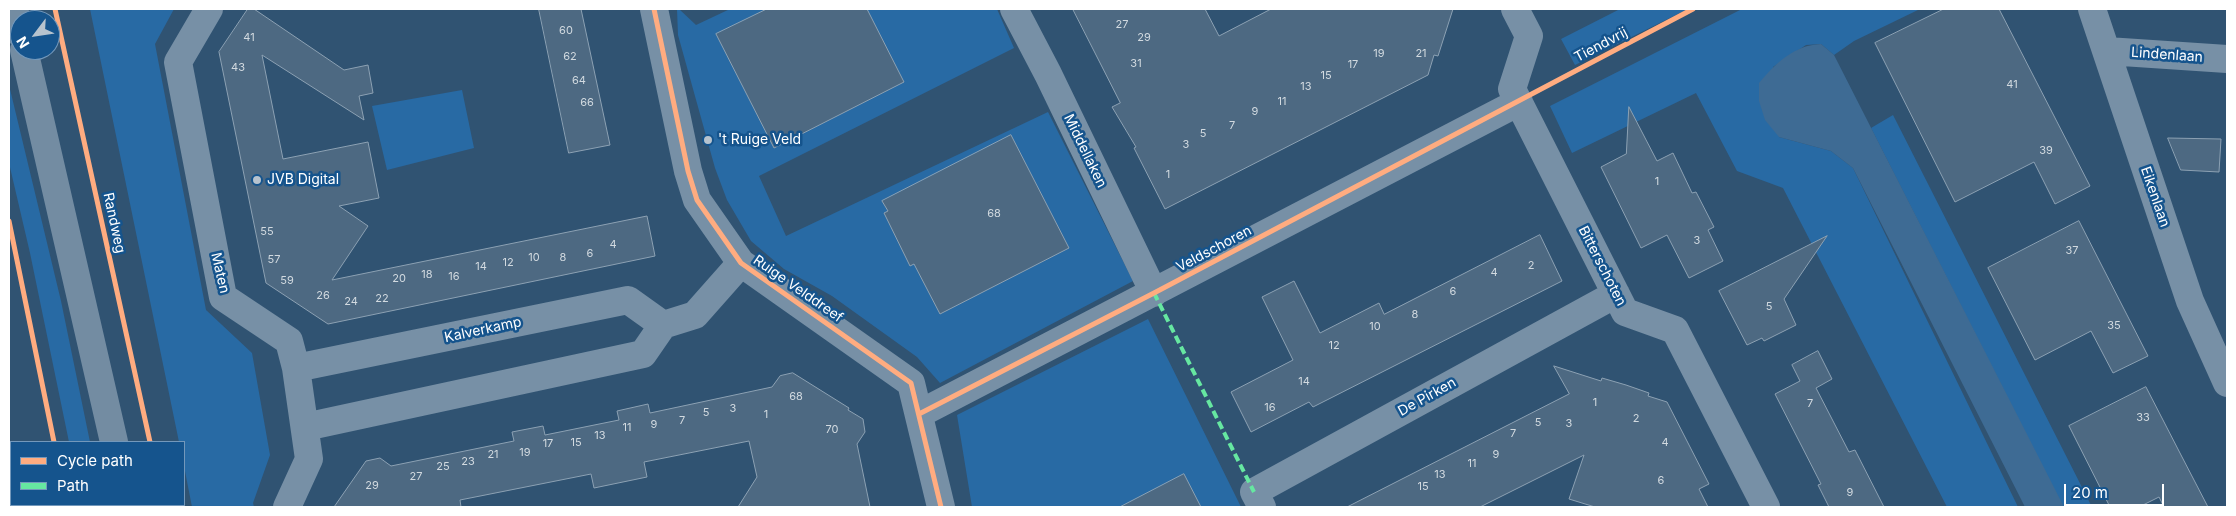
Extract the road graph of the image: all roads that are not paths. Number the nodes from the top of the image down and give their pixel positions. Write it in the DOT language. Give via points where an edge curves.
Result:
graph roads {
  1 [pos="208,9"];
  2 [pos="654,9"];
  3 [pos="1014,9"];
  4 [pos="1515,9"];
  5 [pos="2092,9"];
  6 [pos="2107,51"];
  7 [pos="26,60"];
  8 [pos="2227,60"];
  9 [pos="1519,102"];
  10 [pos="741,263"];
  11 [pos="1154,293"];
  12 [pos="1616,294"];
  13 [pos="664,325"];
  14 [pos="296,368"];
  15 [pos="2227,383"];
  16 [pos="919,414"];
  17 [pos="305,427"];
  18 [pos="114,441"];
  19 [pos="287,507"];
  20 [pos="941,507"];
  21 [pos="1262,507"];
  22 [pos="1766,507"];
  1 -- 14 [label="street, Maten" via="178,62 223,298 289,341"];
  2 -- 10 [label="street, Ruige Velddreef" via="697,200"];
  3 -- 11 [label="street, Middellaken"];
  4 -- 9 [label="street" via="1529,36 1512,89"];
  5 -- 6 [label="street, Eikenlaan"];
  6 -- 8 [label="street, Lindenlaan"];
  6 -- 15 [label="street, Eikenlaan" via="2190,301"];
  7 -- 18 [label="main road"];
  9 -- 11 [label="street, Veldschoren"];
  9 -- 12 [label="street, Bitterschoten"];
  10 -- 13 [label="street" via="695,315"];
  10 -- 16 [label="street, Ruige Velddreef" via="911,383"];
  11 -- 16 [label="street, Veldschoren"];
  12 -- 21 [label="street, De Pirken" via="1254,492"];
  12 -- 22 [label="street, Bitterschoten" via="1625,312 1675,330"];
  13 -- 14 [label="street, Kalverkamp" via="628,300"];
  13 -- 17 [label="street" via="643,354"];
  14 -- 17 [label="street, Maten"];
  16 -- 20 [label="street, Ruige Velddreef"];
  17 -- 19 [label="street, Maten" via="309,460"];
}
